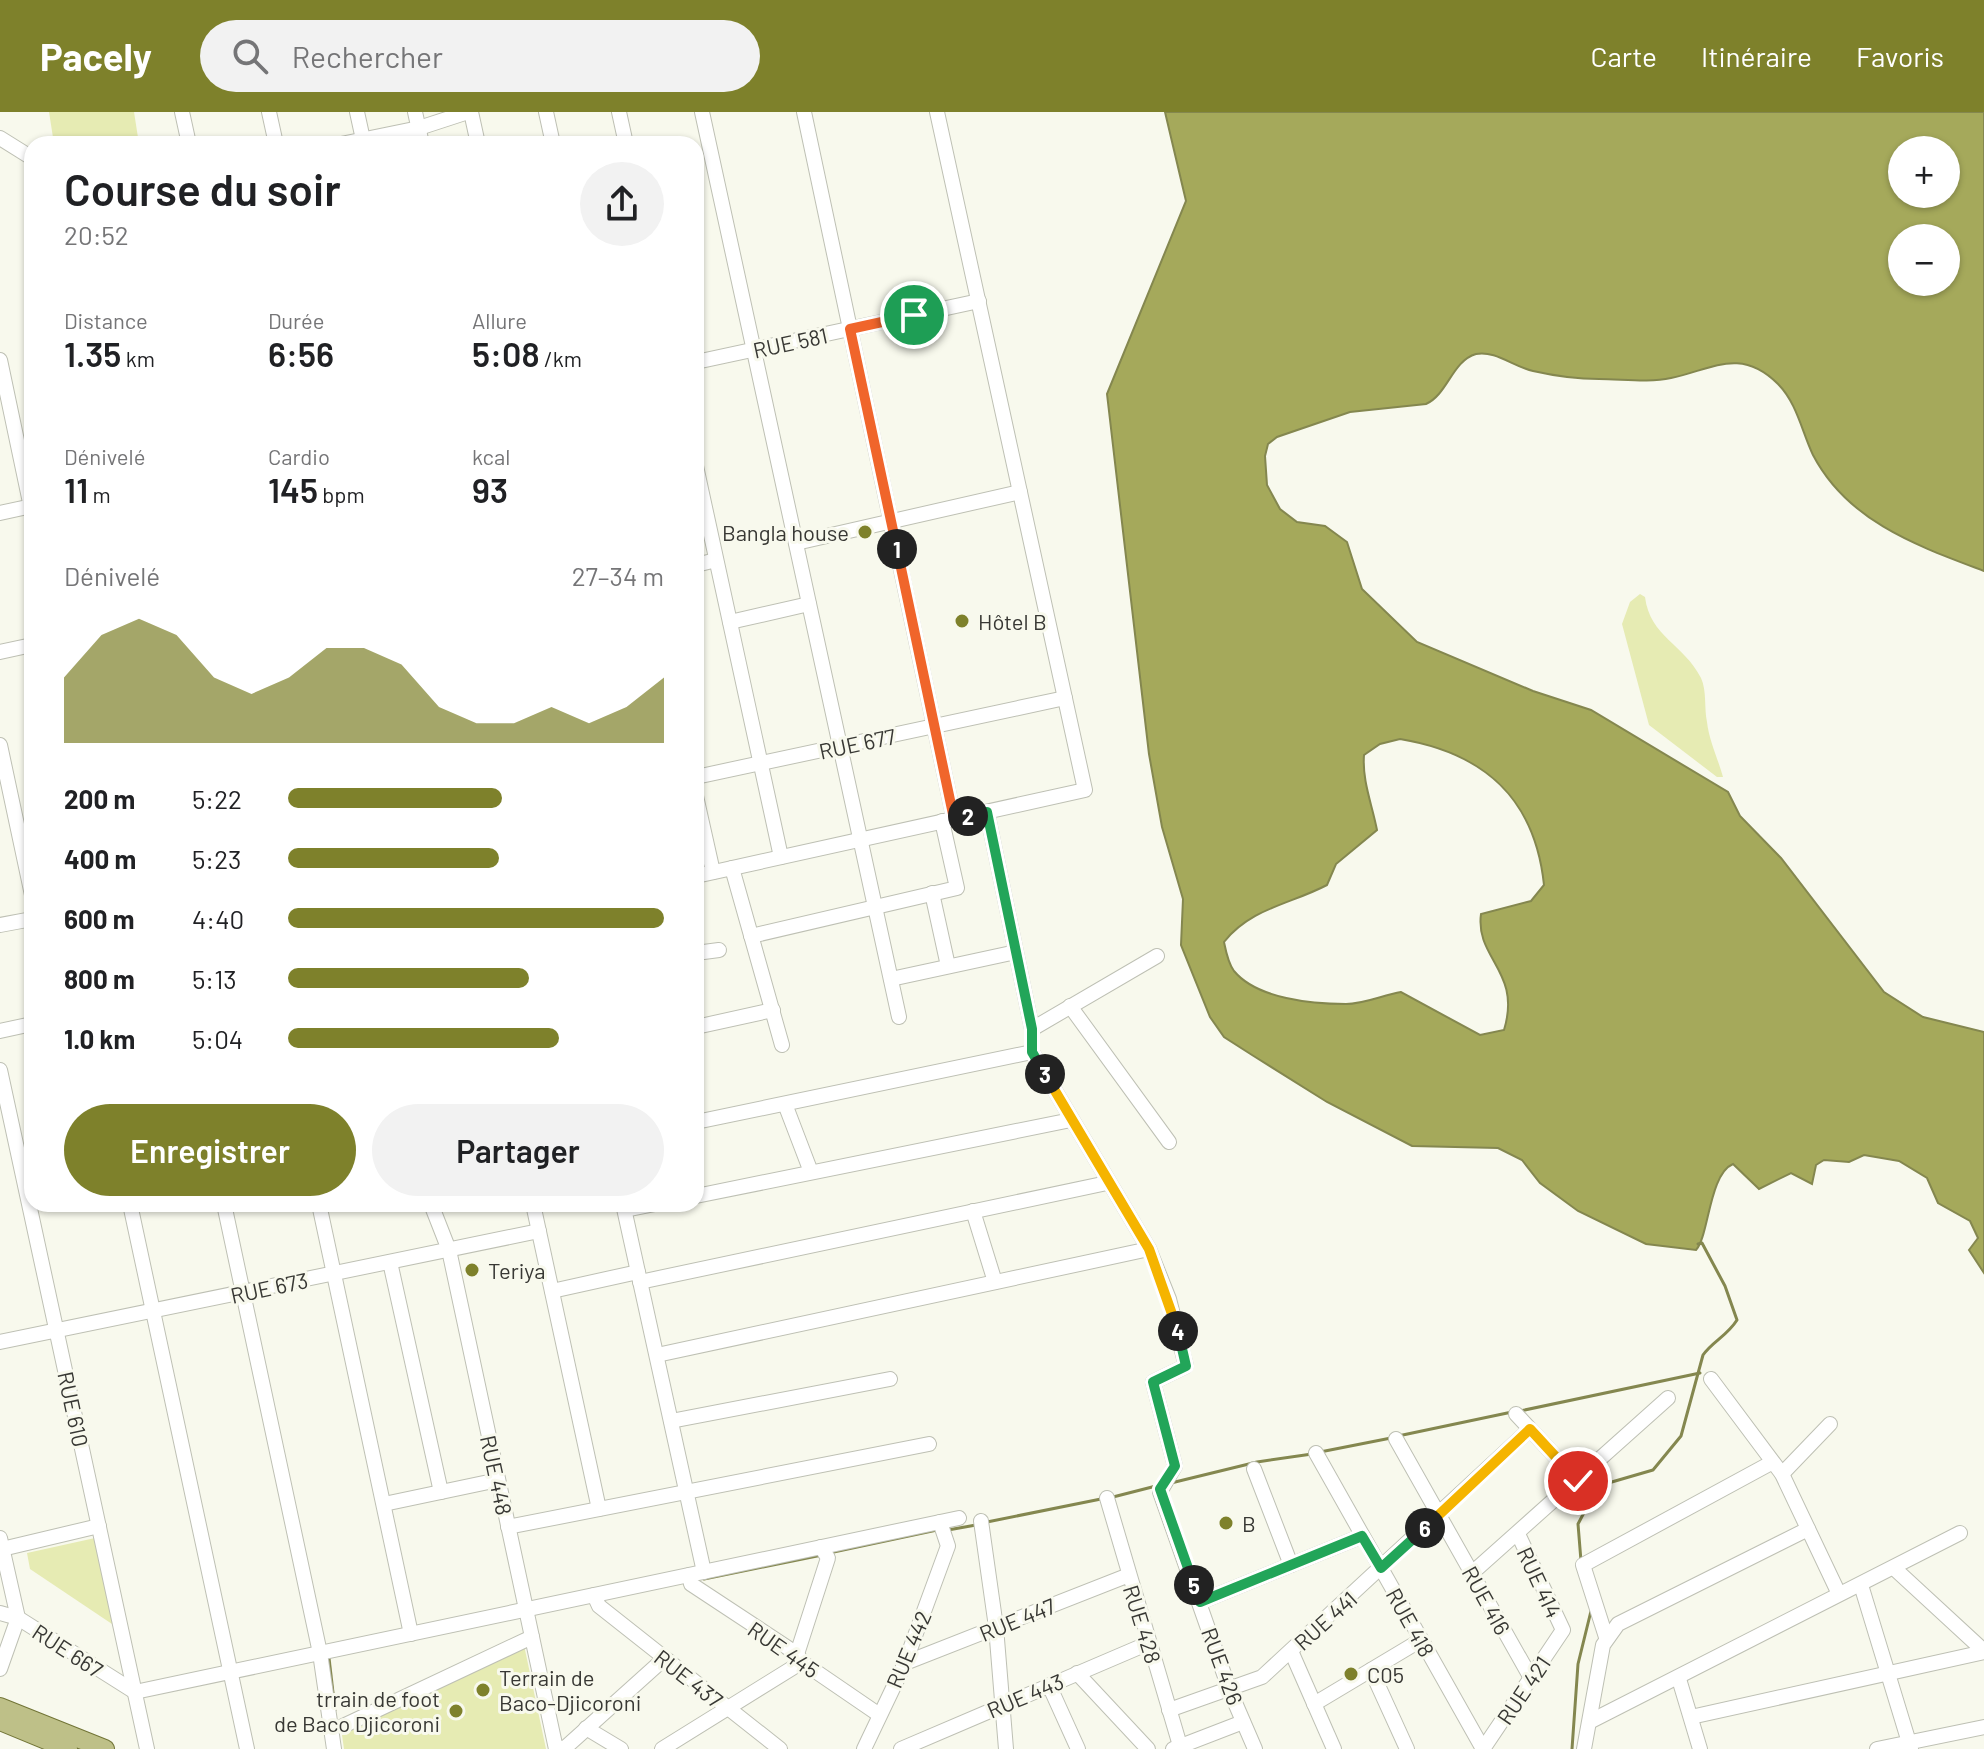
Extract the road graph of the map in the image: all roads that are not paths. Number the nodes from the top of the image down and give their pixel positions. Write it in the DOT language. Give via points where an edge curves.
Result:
graph roads {
  1 [pos="182,112"];
  2 [pos="269,112"];
  3 [pos="357,112"];
  4 [pos="415,112"];
  5 [pos="470,112"];
  6 [pos="546,112"];
  7 [pos="619,112"];
  8 [pos="702,112"];
  9 [pos="804,112"];
  10 [pos="937,112"];
  11 [pos="419,128"];
  12 [pos="187,136"];
  13 [pos="274,136"];
  14 [pos="362,136"];
  15 [pos="387,136"];
  16 [pos="420,136"];
  17 [pos="476,136"];
  18 [pos="551,136"];
  19 [pos="624,136"];
  20 [pos="0,138"];
  21 [pos="24,153"];
  22 [pos="979,301"];
  23 [pos="850,329"];
  24 [pos="753,350"];
  25 [pos="0,360"];
  26 [pos="704,360"];
  27 [pos="24,471"];
  28 [pos="1020,492"];
  29 [pos="704,504"];
  30 [pos="24,509"];
  31 [pos="0,513"];
  32 [pos="891,521"];
  33 [pos="796,543"];
  34 [pos="716,560"];
  35 [pos="704,563"];
  36 [pos="809,604"];
  37 [pos="730,622"];
  38 [pos="24,647"];
  39 [pos="0,652"];
  40 [pos="1065,698"];
  41 [pos="935,726"];
  42 [pos="0,745"];
  43 [pos="840,746"];
  44 [pos="761,763"];
  45 [pos="704,775"];
  46 [pos="987,812"];
  47 [pos="948,820"];
  48 [pos="704,832"];
  49 [pos="860,840"];
  50 [pos="781,857"];
  51 [pos="24,858"];
  52 [pos="732,868"];
  53 [pos="713,872"];
  54 [pos="704,874"];
  55 [pos="932,893"];
  56 [pos="875,907"];
  57 [pos="24,920"];
  58 [pos="0,925"];
  59 [pos="751,936"];
  60 [pos="719,950"];
  61 [pos="704,952"];
  62 [pos="1016,952"];
  63 [pos="1157,956"];
  64 [pos="948,966"];
  65 [pos="891,979"];
  66 [pos="1070,1006"];
  67 [pos="773,1010"];
  68 [pos="899,1017"];
  69 [pos="704,1025"];
  70 [pos="24,1026"];
  71 [pos="1032,1029"];
  72 [pos="0,1031"];
  73 [pos="782,1045"];
  74 [pos="1032,1052"];
  75 [pos="0,1070"];
  76 [pos="785,1104"];
  77 [pos="704,1120"];
  78 [pos="1071,1120"];
  79 [pos="1169,1142"];
  80 [pos="811,1172"];
  81 [pos="24,1180"];
  82 [pos="1107,1183"];
  83 [pos="704,1194"];
  84 [pos="973,1211"];
  85 [pos="31,1212"];
  86 [pos="132,1212"];
  87 [pos="226,1212"];
  88 [pos="321,1212"];
  89 [pos="434,1212"];
  90 [pos="535,1212"];
  91 [pos="625,1212"];
  92 [pos="539,1231"];
  93 [pos="1149,1249"];
  94 [pos="449,1250"];
  95 [pos="390,1262"];
  96 [pos="334,1273"];
  97 [pos="639,1277"];
  98 [pos="995,1282"];
  99 [pos="552,1291"];
  100 [pos="243,1292"];
  101 [pos="153,1311"];
  102 [pos="57,1331"];
  103 [pos="0,1342"];
  104 [pos="657,1355"];
  105 [pos="890,1379"];
  106 [pos="1711,1379"];
  107 [pos="1668,1398"];
  108 [pos="1516,1414"];
  109 [pos="671,1421"];
  110 [pos="1830,1424"];
  111 [pos="1530,1429"];
  112 [pos="1396,1439"];
  113 [pos="929,1444"];
  114 [pos="1316,1453"];
  115 [pos="1777,1468"];
  116 [pos="1254,1469"];
  117 [pos="498,1480"];
  118 [pos="1578,1481"];
  119 [pos="441,1492"];
  120 [pos="686,1492"];
  121 [pos="1107,1498"];
  122 [pos="384,1504"];
  123 [pos="599,1509"];
  124 [pos="1439,1515"];
  125 [pos="959,1518"];
  126 [pos="981,1521"];
  127 [pos="940,1522"];
  128 [pos="99,1526"];
  129 [pos="508,1527"];
  130 [pos="1808,1529"];
  131 [pos="1960,1533"];
  132 [pos="1518,1534"];
  133 [pos="1362,1536"];
  134 [pos="1,1544"];
  135 [pos="821,1547"];
  136 [pos="1291,1565"];
  137 [pos="1381,1568"];
  138 [pos="1895,1569"];
  139 [pos="1472,1573"];
  140 [pos="1129,1575"];
  141 [pos="693,1578"];
  142 [pos="1861,1585"];
  143 [pos="1839,1594"];
  144 [pos="596,1600"];
  145 [pos="1200,1602"];
  146 [pos="526,1610"];
  147 [pos="0,1613"];
  148 [pos="18,1618"];
  149 [pos="996,1627"];
  150 [pos="1563,1630"];
  151 [pos="411,1634"];
  152 [pos="532,1637"];
  153 [pos="1606,1637"];
  154 [pos="1421,1640"];
  155 [pos="1149,1643"];
  156 [pos="1291,1651"];
  157 [pos="1984,1652"];
  158 [pos="320,1653"];
  159 [pos="665,1658"];
  160 [pos="800,1658"];
  161 [pos="905,1663"];
  162 [pos="0,1669"];
  163 [pos="1371,1670"];
  164 [pos="1888,1671"];
  165 [pos="230,1672"];
  166 [pos="1077,1673"];
  167 [pos="1531,1678"];
  168 [pos="1679,1679"];
  169 [pos="1049,1685"];
  170 [pos="1230,1691"];
  171 [pos="135,1692"];
  172 [pos="1003,1703"];
  173 [pos="1314,1704"];
  174 [pos="0,1707"];
  175 [pos="728,1708"];
  176 [pos="1169,1710"];
  177 [pos="878,1714"];
  178 [pos="1691,1717"];
  179 [pos="0,1721"];
  180 [pos="1591,1721"];
  181 [pos="1243,1722"];
  182 [pos="343,1726"];
  183 [pos="1984,1727"];
  184 [pos="586,1728"];
  185 [pos="936,1742"];
  186 [pos="770,1746"];
  187 [pos="1910,1746"];
  188 [pos="101,1748"];
  189 [pos="561,1748"];
  190 [pos="1178,1748"];
  191 [pos="68,1749"];
  192 [pos="147,1749"];
  193 [pos="247,1749"];
  194 [pos="334,1749"];
  195 [pos="621,1749"];
  196 [pos="662,1749"];
  197 [pos="864,1749"];
  198 [pos="901,1749"];
  199 [pos="1006,1749"];
  200 [pos="1078,1749"];
  201 [pos="1148,1749"];
  202 [pos="1255,1749"];
  203 [pos="1334,1749"];
  204 [pos="1407,1749"];
  205 [pos="1483,1749"];
  206 [pos="1584,1749"];
  207 [pos="1700,1749"];
  208 [pos="1877,1749"];
  1 -- 12 [label="street"];
  2 -- 13 [label="street"];
  3 -- 14 [label="street"];
  4 -- 11 [label="street"];
  5 -- 11 [label="street"];
  5 -- 17 [label="street"];
  6 -- 18 [label="street"];
  7 -- 19 [label="street"];
  8 -- 24 [label="street"];
  9 -- 23 [label="street"];
  10 -- 22 [label="street"];
  11 -- 15 [label="street"];
  11 -- 16 [label="street"];
  20 -- 21 [label="street"];
  22 -- 23 [label="street, RUE 581"];
  22 -- 28 [label="street"];
  23 -- 24 [label="street, RUE 581"];
  23 -- 32 [label="street"];
  24 -- 26 [label="street, RUE 581"];
  24 -- 33 [label="street"];
  25 -- 27 [label="street"];
  28 -- 32 [label="street"];
  28 -- 40 [label="street"];
  29 -- 34 [label="street"];
  30 -- 31 [label="street"];
  32 -- 33 [label="street"];
  32 -- 41 [label="street"];
  33 -- 36 [label="street"];
  34 -- 35 [label="street"];
  34 -- 37 [label="street"];
  36 -- 37 [label="street"];
  36 -- 43 [label="street"];
  37 -- 44 [label="street"];
  38 -- 39 [label="street"];
  40 -- 41 [label="street, RUE 677"];
  40 -- 46 [label="street" via="1085,790"];
  41 -- 43 [label="street, RUE 677"];
  41 -- 47 [label="street"];
  42 -- 51 [label="street"];
  43 -- 44 [label="street, RUE 677"];
  43 -- 49 [label="street"];
  44 -- 45 [label="street, RUE 677"];
  44 -- 50 [label="street"];
  46 -- 47 [label="street"];
  46 -- 62 [label="street"];
  47 -- 49 [label="street"];
  47 -- 55 [label="street" via="957,888"];
  48 -- 53 [label="street"];
  49 -- 50 [label="street"];
  49 -- 56 [label="street"];
  50 -- 52 [label="street"];
  52 -- 53 [label="street"];
  52 -- 59 [label="street"];
  53 -- 54 [label="street"];
  55 -- 56 [label="street"];
  55 -- 64 [label="street"];
  56 -- 59 [label="street"];
  56 -- 65 [label="street"];
  57 -- 58 [label="street"];
  59 -- 67 [label="street"];
  60 -- 61 [label="street"];
  62 -- 64 [label="street"];
  62 -- 71 [label="street"];
  63 -- 66 [label="street"];
  64 -- 65 [label="street"];
  65 -- 68 [label="street"];
  66 -- 71 [label="street"];
  66 -- 79 [label="street"];
  67 -- 69 [label="street"];
  67 -- 73 [label="street"];
  70 -- 72 [label="street"];
  71 -- 74 [label="street"];
  74 -- 76 [label="street"];
  74 -- 78 [label="street"];
  75 -- 81 [label="street, RUE 610"];
  76 -- 77 [label="street"];
  76 -- 80 [label="street"];
  78 -- 80 [label="street"];
  78 -- 82 [label="street"];
  80 -- 83 [label="street"];
  82 -- 84 [label="street"];
  82 -- 93 [label="street"];
  84 -- 97 [label="street"];
  84 -- 98 [label="street"];
  85 -- 102 [label="street, RUE 610"];
  86 -- 101 [label="street"];
  87 -- 100 [label="street"];
  88 -- 96 [label="street"];
  89 -- 94 [label="street, RUE 448"];
  90 -- 92 [label="street"];
  91 -- 97 [label="street"];
  92 -- 94 [label="street, RUE 673"];
  92 -- 99 [label="street"];
  93 -- 98 [label="street"];
  93 -- 145 [label="street, RUE 426" via="1186,1366 1153,1382 1175,1466 1162,1486"];
  94 -- 95 [label="street, RUE 673"];
  94 -- 117 [label="street, RUE 448"];
  95 -- 96 [label="street, RUE 673"];
  95 -- 119 [label="street"];
  96 -- 100 [label="street, RUE 673"];
  96 -- 122 [label="street"];
  97 -- 99 [label="street"];
  97 -- 104 [label="street"];
  98 -- 104 [label="street"];
  99 -- 123 [label="street"];
  100 -- 101 [label="street, RUE 673"];
  100 -- 158 [label="street"];
  101 -- 102 [label="street, RUE 673"];
  101 -- 165 [label="street"];
  102 -- 103 [label="street, RUE 673"];
  102 -- 128 [label="street, RUE 610"];
  104 -- 109 [label="street"];
  105 -- 109 [label="street"];
  106 -- 115 [label="street"];
  107 -- 118 [label="street"];
  108 -- 111 [label="street"];
  109 -- 120 [label="street"];
  110 -- 115 [label="street"];
  111 -- 118 [label="street"];
  111 -- 124 [label="street, RUE 441"];
  112 -- 124 [label="street, RUE 416"];
  113 -- 120 [label="street"];
  114 -- 133 [label="street, RUE 418"];
  115 -- 130 [label="street"];
  115 -- 153 [label="street" via="1583,1565"];
  116 -- 136 [label="street"];
  117 -- 119 [label="street"];
  117 -- 129 [label="street, RUE 448"];
  118 -- 132 [label="street"];
  119 -- 122 [label="street"];
  120 -- 123 [label="street"];
  120 -- 141 [label="street"];
  121 -- 140 [label="street, RUE 428"];
  122 -- 151 [label="street"];
  123 -- 129 [label="street"];
  124 -- 137 [label="street, RUE 441"];
  124 -- 139 [label="street, RUE 416"];
  125 -- 127 [label="street"];
  126 -- 149 [label="street"];
  127 -- 135 [label="street"];
  127 -- 161 [label="street, RUE 442" via="948,1546"];
  128 -- 134 [label="street"];
  128 -- 171 [label="street, RUE 610"];
  129 -- 146 [label="street, RUE 448"];
  130 -- 143 [label="street"];
  130 -- 153 [label="street" via="1618,1624"];
  131 -- 138 [label="street"];
  132 -- 139 [label="street"];
  132 -- 150 [label="street, RUE 414"];
  133 -- 136 [label="street"];
  133 -- 137 [label="street, RUE 418"];
  134 -- 148 [label="street"];
  135 -- 141 [label="street"];
  135 -- 160 [label="street" via="828,1558"];
  136 -- 145 [label="street"];
  137 -- 154 [label="street, RUE 418"];
  137 -- 156 [label="street, RUE 441"];
  138 -- 142 [label="street"];
  138 -- 157 [label="street"];
  139 -- 167 [label="street, RUE 416"];
  140 -- 149 [label="street, RUE 447"];
  140 -- 155 [label="street, RUE 428"];
  141 -- 144 [label="street"];
  141 -- 160 [label="street, RUE 445"];
  142 -- 143 [label="street"];
  142 -- 164 [label="street"];
  143 -- 168 [label="street"];
  144 -- 146 [label="street"];
  144 -- 159 [label="street, RUE 437"];
  145 -- 170 [label="street, RUE 426"];
  146 -- 151 [label="street"];
  146 -- 152 [label="street, RUE 448"];
  147 -- 148 [label="street, RUE 667"];
  148 -- 162 [label="street"];
  148 -- 171 [label="street, RUE 667"];
  149 -- 161 [label="street, RUE 447"];
  149 -- 172 [label="street"];
  150 -- 167 [label="street, RUE 421"];
  151 -- 158 [label="street"];
  152 -- 182 [label="street"];
  152 -- 189 [label="street, RUE 448"];
  153 -- 180 [label="street"];
  154 -- 163 [label="street"];
  154 -- 205 [label="street, RUE 418"];
  155 -- 166 [label="street, RUE 443"];
  155 -- 176 [label="street, RUE 428"];
  156 -- 170 [label="street, RUE 441" via="1262,1677"];
  156 -- 173 [label="street"];
  157 -- 164 [label="street"];
  158 -- 165 [label="street"];
  158 -- 194 [label="street"];
  159 -- 175 [label="street, RUE 437"];
  159 -- 184 [label="street"];
  160 -- 175 [label="street"];
  160 -- 177 [label="street, RUE 445"];
  161 -- 177 [label="street, RUE 442"];
  163 -- 173 [label="street"];
  163 -- 204 [label="street"];
  164 -- 178 [label="street"];
  164 -- 187 [label="street"];
  165 -- 171 [label="street"];
  165 -- 193 [label="street"];
  166 -- 169 [label="street, RUE 443"];
  166 -- 201 [label="street"];
  167 -- 205 [label="street, RUE 421"];
  168 -- 178 [label="street"];
  168 -- 180 [label="street"];
  169 -- 172 [label="street, RUE 443"];
  169 -- 200 [label="street"];
  170 -- 176 [label="street, RUE 441"];
  170 -- 181 [label="street, RUE 426"];
  171 -- 192 [label="street, RUE 610"];
  172 -- 185 [label="street, RUE 443"];
  172 -- 199 [label="street"];
  173 -- 203 [label="street"];
  174 -- 188 [label="main road"];
  175 -- 186 [label="street, RUE 437"];
  175 -- 196 [label="street"];
  176 -- 190 [label="street, RUE 428"];
  177 -- 197 [label="street, RUE 442"];
  178 -- 207 [label="street"];
  179 -- 191 [label="main road"];
  180 -- 206 [label="street"];
  181 -- 190 [label="street"];
  181 -- 202 [label="street, RUE 426"];
  183 -- 187 [label="street"];
  184 -- 189 [label="street"];
  184 -- 195 [label="street"];
  185 -- 198 [label="street, RUE 443"];
  187 -- 208 [label="street"];
}
